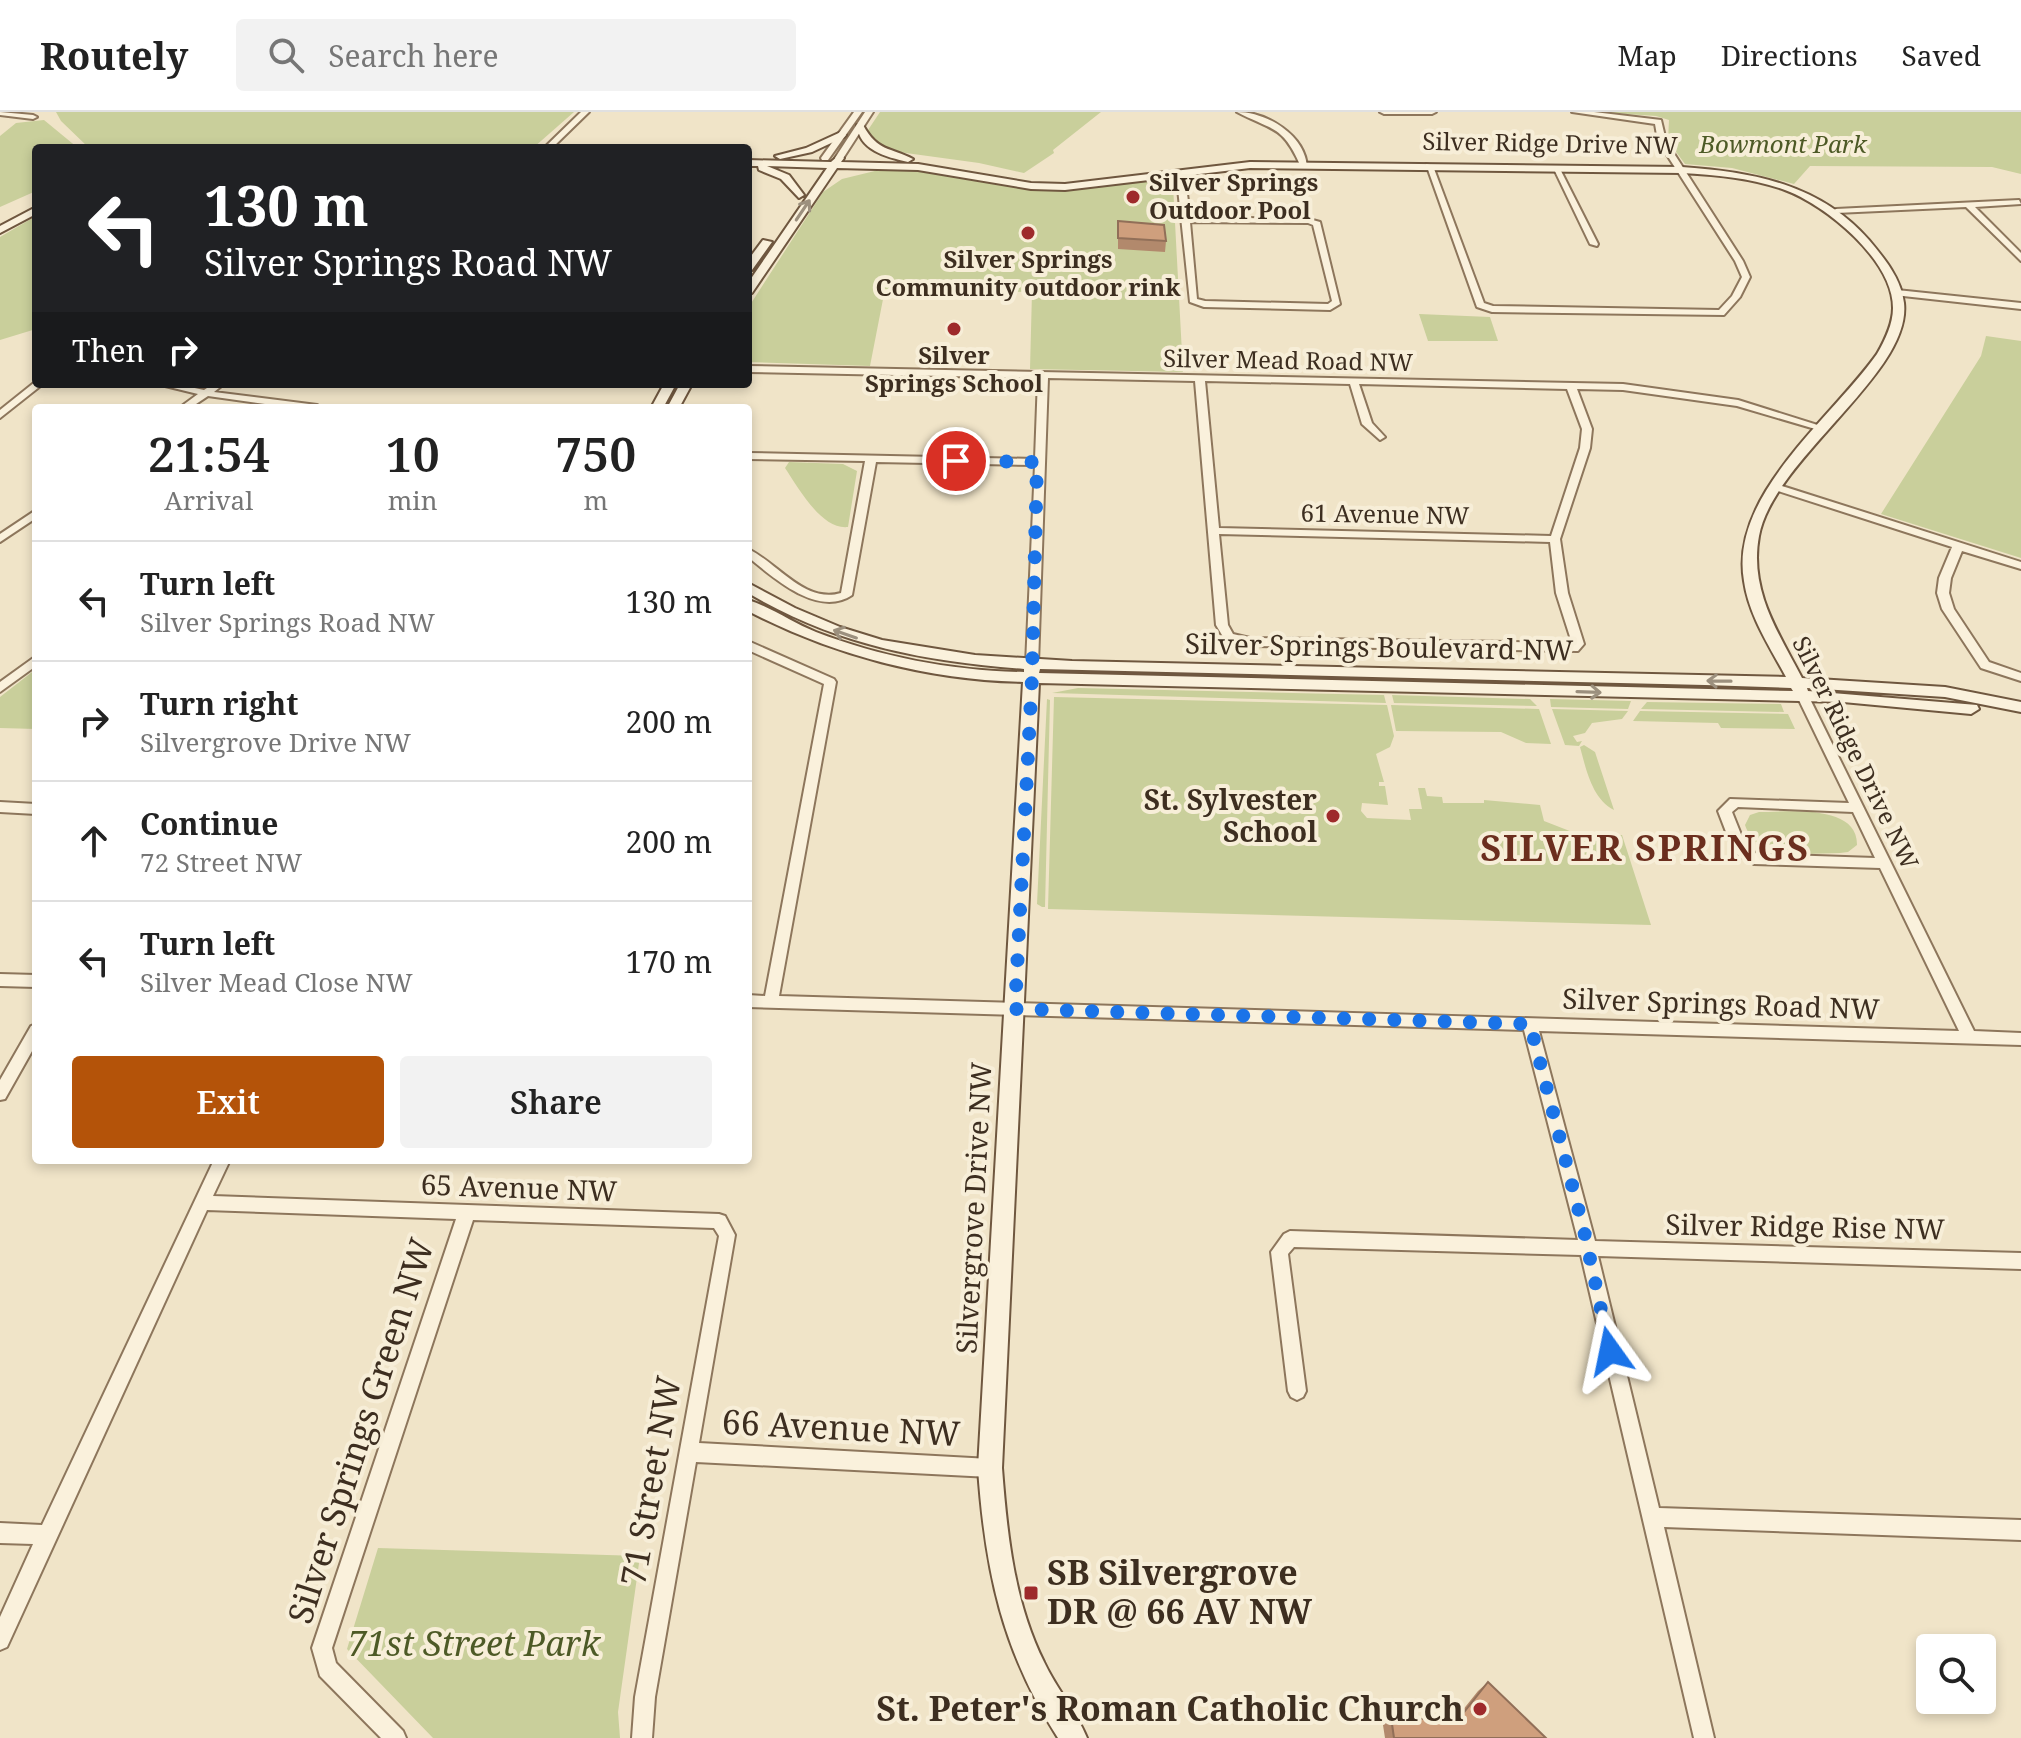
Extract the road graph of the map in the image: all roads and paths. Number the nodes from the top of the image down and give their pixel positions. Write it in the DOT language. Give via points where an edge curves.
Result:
graph roads {
  1 [pos="585,112"];
  2 [pos="858,112"];
  3 [pos="869,112"];
  4 [pos="1241,112"];
  5 [pos="1384,112"];
  6 [pos="1432,112"];
  7 [pos="1576,112"];
  8 [pos="0,113"];
  9 [pos="33,117"];
  10 [pos="860,127"];
  11 [pos="841,135"];
  12 [pos="552,144"];
  13 [pos="752,156"];
  14 [pos="776,157"];
  15 [pos="908,159"];
  16 [pos="830,161"];
  17 [pos="752,163"];
  18 [pos="752,165"];
  19 [pos="1304,165"];
  20 [pos="884,166"];
  21 [pos="1429,166"];
  22 [pos="1556,169"];
  23 [pos="1682,170"];
  24 [pos="1176,174"];
  25 [pos="1078,185"];
  26 [pos="820,186"];
  27 [pos="799,195"];
  28 [pos="32,202"];
  29 [pos="2019,202"];
  30 [pos="1968,205"];
  31 [pos="1836,211"];
  32 [pos="32,212"];
  33 [pos="0,218"];
  34 [pos="1186,219"];
  35 [pos="0,230"];
  36 [pos="1594,244"];
  37 [pos="2021,258"];
  38 [pos="752,262"];
  39 [pos="752,285"];
  40 [pos="1897,293"];
  41 [pos="2021,306"];
  42 [pos="752,369"];
  43 [pos="1043,376"];
  44 [pos="1200,379"];
  45 [pos="1354,382"];
  46 [pos="1571,386"];
  47 [pos="33,388"];
  48 [pos="179,388"];
  49 [pos="213,388"];
  50 [pos="205,394"];
  51 [pos="190,404"];
  52 [pos="285,404"];
  53 [pos="0,415"];
  54 [pos="1822,428"];
  55 [pos="1380,437"];
  56 [pos="752,456"];
  57 [pos="871,459"];
  58 [pos="1037,462"];
  59 [pos="1776,487"];
  60 [pos="32,516"];
  61 [pos="1214,531"];
  62 [pos="0,539"];
  63 [pos="1555,539"];
  64 [pos="1958,547"];
  65 [pos="752,555"];
  66 [pos="2021,566"];
  67 [pos="752,589"];
  68 [pos="752,607"];
  69 [pos="752,647"];
  70 [pos="32,663"];
  71 [pos="1032,671"];
  72 [pos="2021,677"];
  73 [pos="0,688"];
  74 [pos="1800,689"];
  75 [pos="2021,707"];
  76 [pos="2021,719"];
  77 [pos="0,807"];
  78 [pos="1857,808"];
  79 [pos="32,809"];
  80 [pos="1882,863"];
  81 [pos="0,980"];
  82 [pos="32,981"];
  83 [pos="752,1001"];
  84 [pos="771,1002"];
  85 [pos="1015,1009"];
  86 [pos="1530,1024"];
  87 [pos="32,1037"];
  88 [pos="1969,1037"];
  89 [pos="2021,1039"];
  90 [pos="0,1094"];
  91 [pos="220,1164"];
  92 [pos="204,1203"];
  93 [pos="467,1212"];
  94 [pos="727,1235"];
  95 [pos="1588,1250"];
  96 [pos="2021,1261"];
  97 [pos="1297,1391"];
  98 [pos="689,1452"];
  99 [pos="990,1468"];
  100 [pos="1650,1517"];
  101 [pos="2021,1530"];
  102 [pos="0,1533"];
  103 [pos="47,1535"];
  104 [pos="0,1640"];
  105 [pos="396,1738"];
  106 [pos="642,1738"];
  107 [pos="1074,1738"];
  108 [pos="1704,1738"];
  1 -- 12 [label="street"];
  2 -- 11 [label="street"];
  3 -- 10 [label="street"];
  4 -- 19 [label="street" via="1291,135"];
  5 -- 6 [label="street"];
  7 -- 23 [label="street" via="1658,122 1662,141"];
  8 -- 9 [label="street"];
  10 -- 15 [label="street" via="873,148"];
  10 -- 16 [label="street"];
  11 -- 14 [label="street"];
  11 -- 16 [label="street"];
  13 -- 14 [label="street"];
  14 -- 16 [label="street"];
  15 -- 16 [label="street"];
  15 -- 25 [label="street"];
  16 -- 17 [label="street"];
  16 -- 20 [label="street"];
  16 -- 26 [label="street"];
  16 -- 27 [label="street"];
  18 -- 27 [label="street" via="785,177"];
  19 -- 21 [label="street, Silver Ridge Drive NW"];
  19 -- 24 [label="street, Silver Ridge Drive NW" via="1239,165"];
  20 -- 25 [label="street" via="946,169 1031,186"];
  20 -- 26 [label="street"];
  21 -- 22 [label="street, Silver Ridge Drive NW"];
  21 -- 23 [label="street" via="1480,305 1721,313 1746,277"];
  22 -- 23 [label="street, Silver Ridge Drive NW"];
  22 -- 36 [label="street"];
  23 -- 31 [label="street, Silver Ridge Drive NW" via="1773,183"];
  24 -- 25 [label="street, Silver Ridge Drive NW"];
  24 -- 34 [label="street" via="1181,178"];
  39 -- 26 [label="street, one-way"];
  27 -- 38 [label="street"];
  28 -- 33 [label="street"];
  29 -- 30 [label="street"];
  30 -- 31 [label="street"];
  30 -- 37 [label="street"];
  31 -- 40 [label="street, Silver Ridge Drive NW" via="1881,262"];
  32 -- 35 [label="street"];
  34 -- 34 [label="street" via="1193,300 1330,307 1337,302 1317,224"];
  40 -- 41 [label="street"];
  40 -- 54 [label="street, Silver Ridge Drive NW" via="1900,310 1888,346"];
  42 -- 43 [label="street, Silver Mead Road NW"];
  43 -- 44 [label="street, Silver Mead Road NW"];
  43 -- 58 [label="street"];
  44 -- 45 [label="street, Silver Mead Road NW"];
  44 -- 61 [label="street"];
  45 -- 46 [label="street, Silver Mead Road NW"];
  45 -- 55 [label="street" via="1367,424"];
  46 -- 54 [label="street, Silver Mead Road NW" via="1738,403"];
  46 -- 63 [label="street" via="1587,429"];
  47 -- 53 [label="street"];
  48 -- 50 [label="street"];
  49 -- 50 [label="street"];
  50 -- 51 [label="street"];
  50 -- 52 [label="street"];
  54 -- 59 [label="street, Silver Ridge Drive NW"];
  56 -- 57 [label="street"];
  57 -- 58 [label="street"];
  57 -- 65 [label="street" via="846,595 815,595"];
  58 -- 71 [label="street"];
  59 -- 64 [label="street"];
  59 -- 74 [label="street, Silver Ridge Drive NW" via="1750,530 1748,582 1756,608"];
  60 -- 62 [label="street"];
  61 -- 63 [label="street, 61 Avenue NW"];
  61 -- 63 [label="street" via="1222,625 1229,637 1574,648 1578,644 1562,593"];
  64 -- 66 [label="street"];
  64 -- 72 [label="street" via="1945,578 1948,609 1985,665"];
  71 -- 67 [label="street, Silver Springs Boulevard NW, one-way" via="865,640 800,616"];
  68 -- 71 [label="street, Silver Springs Boulevard NW" via="800,632 872,656 930,668"];
  69 -- 84 [label="street" via="830,682"];
  70 -- 73 [label="street"];
  71 -- 74 [label="street, Silver Springs Boulevard NW"];
  71 -- 85 [label="street, Silvergrove Drive NW"];
  74 -- 75 [label="street, Silver Springs Boulevard NW" via="1945,692"];
  74 -- 76 [label="street, Silver Springs Boulevard NW"];
  74 -- 78 [label="street, Silver Ridge Drive NW"];
  77 -- 79 [label="street"];
  78 -- 80 [label="street, Silver Ridge Drive NW"];
  78 -- 80 [label="street" via="1735,802 1725,811 1740,850 1754,859"];
  80 -- 88 [label="street, Silver Ridge Drive NW"];
  81 -- 82 [label="street"];
  83 -- 84 [label="street, Silver Springs Road NW"];
  84 -- 85 [label="street, Silver Springs Road NW"];
  85 -- 86 [label="street, Silver Springs Road NW"];
  85 -- 99 [label="street, Silvergrove Drive NW"];
  86 -- 88 [label="street, Silver Springs Road NW"];
  86 -- 95 [label="street"];
  87 -- 90 [label="street"];
  88 -- 89 [label="street, Silver Springs Road NW"];
  91 -- 92 [label="street"];
  92 -- 93 [label="street, 65 Avenue NW"];
  92 -- 103 [label="street"];
  93 -- 94 [label="street, 65 Avenue NW" via="719,1221"];
  93 -- 105 [label="street, Silver Springs Green NW" via="322,1648 327,1669"];
  94 -- 98 [label="street, 71 Street NW"];
  95 -- 96 [label="street, Silver Ridge Rise NW"];
  95 -- 97 [label="street, Silver Ridge Rise NW" via="1290,1239 1279,1252"];
  95 -- 100 [label="street"];
  98 -- 99 [label="street, 66 Avenue NW"];
  98 -- 106 [label="street, 71 Street NW"];
  99 -- 107 [label="street, Silvergrove Drive NW" via="998,1558 1019,1640"];
  100 -- 101 [label="street"];
  100 -- 108 [label="street"];
  102 -- 103 [label="street"];
  103 -- 104 [label="street"];
}
